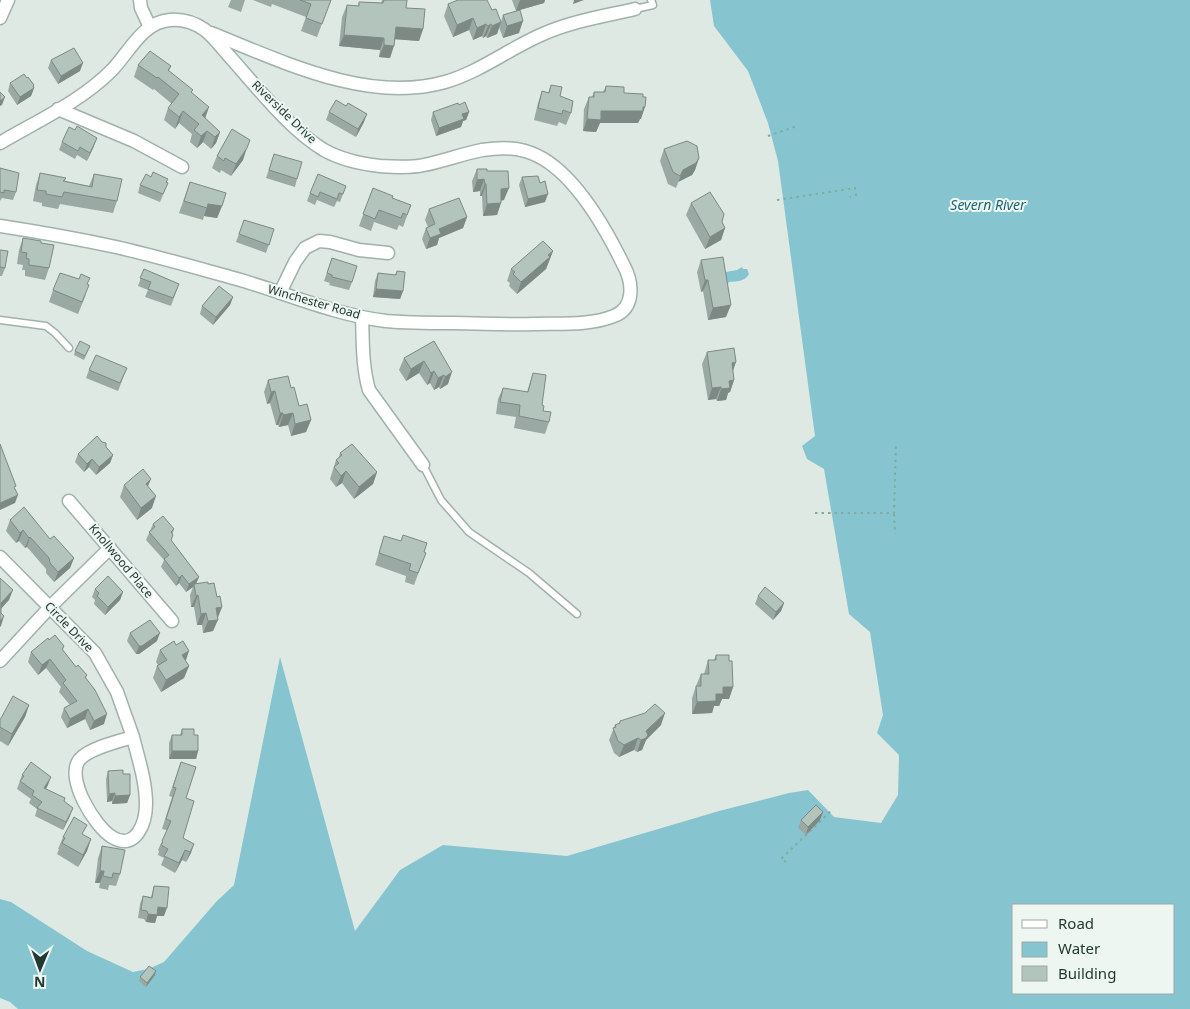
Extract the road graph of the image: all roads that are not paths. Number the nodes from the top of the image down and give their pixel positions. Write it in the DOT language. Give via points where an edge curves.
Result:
graph roads {
  1 [pos="8,0"];
  2 [pos="140,0"];
  3 [pos="651,0"];
  4 [pos="635,9"];
  5 [pos="0,18"];
  6 [pos="150,27"];
  7 [pos="206,31"];
  8 [pos="58,109"];
  9 [pos="0,143"];
  10 [pos="182,167"];
  11 [pos="0,226"];
  12 [pos="388,253"];
  13 [pos="280,293"];
  14 [pos="628,304"];
  15 [pos="362,316"];
  16 [pos="0,320"];
  17 [pos="69,348"];
  18 [pos="423,465"];
  19 [pos="70,501"];
  20 [pos="110,548"];
  21 [pos="0,558"];
  22 [pos="50,607"];
  23 [pos="577,614"];
  24 [pos="172,621"];
  25 [pos="0,661"];
  26 [pos="133,737"];
  1 -- 5 [label="street"];
  2 -- 6 [label="street"];
  3 -- 4 [label="lane" via="653,4"];
  4 -- 7 [label="street" via="544,33 445,82 410,87 362,84 335,78"];
  6 -- 7 [label="street, Riverside Drive" via="177,19"];
  6 -- 8 [label="street, Riverside Drive" via="98,83"];
  7 -- 14 [label="street, Riverside Drive" via="262,93 326,151 369,165 409,167 480,150 511,148 527,151 552,165 583,197 616,249 631,285"];
  8 -- 9 [label="street, Riverside Drive"];
  8 -- 10 [label="street" via="134,141"];
  11 -- 13 [label="street, Winchester Road" via="119,248"];
  12 -- 13 [label="street" via="319,241 305,248 294,262"];
  13 -- 15 [label="street, Winchester Road"];
  14 -- 15 [label="street, Winchester Road" via="615,316 585,322 414,322"];
  15 -- 18 [label="street" via="363,362 369,390"];
  16 -- 17 [label="lane" via="46,326"];
  18 -- 23 [label="lane" via="441,500 469,532 529,573"];
  19 -- 20 [label="street, Knollwood Place"];
  20 -- 22 [label="street"];
  20 -- 24 [label="street, Knollwood Place"];
  21 -- 22 [label="street, Circle Drive"];
  22 -- 25 [label="street"];
  22 -- 26 [label="street, Circle Drive" via="95,653 118,692"];
  26 -- 26 [label="street, Circle Drive" via="94,750 80,759 75,770 80,796 97,822 111,837 123,841 133,838 145,818 145,786"];
}
